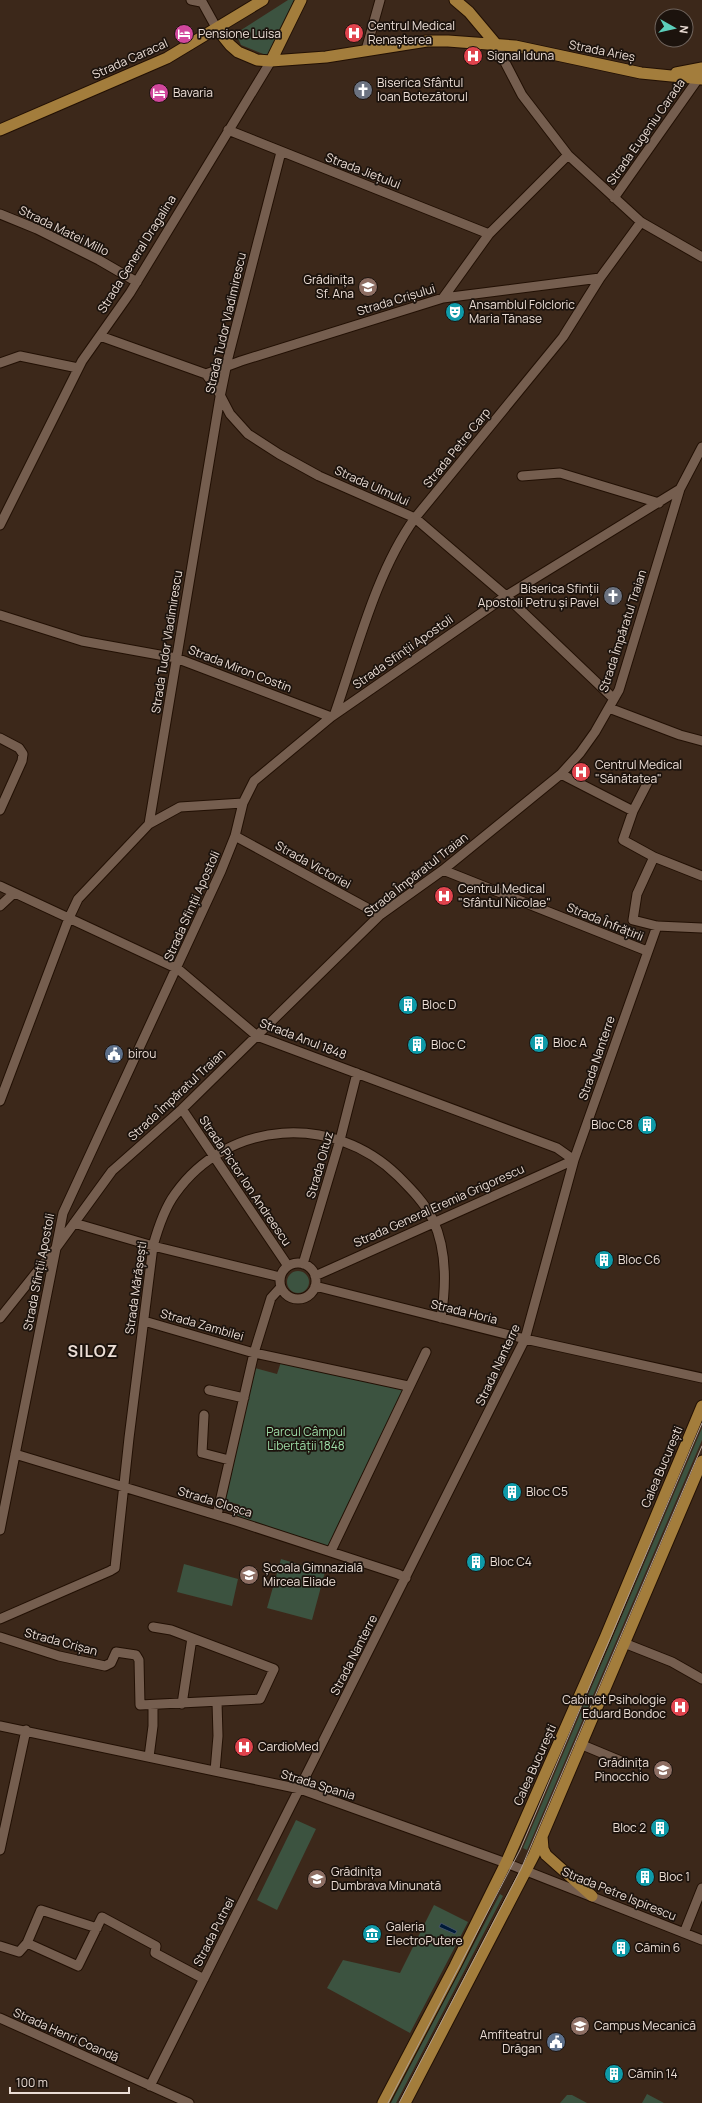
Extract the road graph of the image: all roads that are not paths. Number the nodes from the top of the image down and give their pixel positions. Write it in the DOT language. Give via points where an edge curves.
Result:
graph roads {
  1 [pos="191,0"];
  2 [pos="264,0"];
  3 [pos="301,0"];
  4 [pos="380,0"];
  5 [pos="455,0"];
  6 [pos="201,1"];
  7 [pos="217,28"];
  8 [pos="496,43"];
  9 [pos="366,50"];
  10 [pos="271,62"];
  11 [pos="702,68"];
  12 [pos="666,75"];
  13 [pos="701,77"];
  14 [pos="0,130"];
  15 [pos="228,130"];
  16 [pos="280,152"];
  17 [pos="568,156"];
  18 [pos="614,198"];
  19 [pos="0,214"];
  20 [pos="641,222"];
  21 [pos="489,234"];
  22 [pos="702,257"];
  23 [pos="600,278"];
  24 [pos="137,282"];
  25 [pos="443,298"];
  26 [pos="100,336"];
  27 [pos="0,363"];
  28 [pos="227,366"];
  29 [pos="78,368"];
  30 [pos="206,374"];
  31 [pos="220,397"];
  32 [pos="701,449"];
  33 [pos="522,476"];
  34 [pos="680,489"];
  35 [pos="659,503"];
  36 [pos="415,518"];
  37 [pos="0,525"];
  38 [pos="506,596"];
  39 [pos="0,615"];
  40 [pos="176,658"];
  41 [pos="614,699"];
  42 [pos="609,708"];
  43 [pos="333,715"];
  44 [pos="0,738"];
  45 [pos="702,741"];
  46 [pos="561,774"];
  47 [pos="648,782"];
  48 [pos="243,803"];
  49 [pos="0,810"];
  50 [pos="633,811"];
  51 [pos="149,824"];
  52 [pos="235,836"];
  53 [pos="654,857"];
  54 [pos="443,870"];
  55 [pos="702,876"];
  56 [pos="0,886"];
  57 [pos="14,893"];
  58 [pos="0,906"];
  59 [pos="380,916"];
  60 [pos="69,918"];
  61 [pos="657,926"];
  62 [pos="702,928"];
  63 [pos="647,951"];
  64 [pos="178,969"];
  65 [pos="257,1036"];
  66 [pos="357,1073"];
  67 [pos="0,1101"];
  68 [pos="182,1109"];
  69 [pos="340,1140"];
  70 [pos="215,1157"];
  71 [pos="574,1160"];
  72 [pos="434,1222"];
  73 [pos="74,1223"];
  74 [pos="153,1246"];
  75 [pos="56,1248"];
  76 [pos="303,1264"];
  77 [pos="288,1266"];
  78 [pos="315,1276"];
  79 [pos="280,1277"];
  80 [pos="315,1286"];
  81 [pos="281,1287"];
  82 [pos="0,1318"];
  83 [pos="441,1318"];
  84 [pos="144,1321"];
  85 [pos="525,1339"];
  86 [pos="426,1352"];
  87 [pos="254,1353"];
  88 [pos="702,1378"];
  89 [pos="408,1386"];
  90 [pos="209,1390"];
  91 [pos="244,1398"];
  92 [pos="702,1406"];
  93 [pos="204,1415"];
  94 [pos="15,1454"];
  95 [pos="229,1460"];
  96 [pos="702,1461"];
  97 [pos="124,1486"];
  98 [pos="217,1515"];
  99 [pos="0,1530"];
  100 [pos="331,1551"];
  101 [pos="406,1578"];
  102 [pos="0,1619"];
  103 [pos="153,1627"];
  104 [pos="0,1637"];
  105 [pos="192,1638"];
  106 [pos="624,1643"];
  107 [pos="702,1679"];
  108 [pos="217,1702"];
  109 [pos="182,1704"];
  110 [pos="153,1705"];
  111 [pos="0,1726"];
  112 [pos="26,1730"];
  113 [pos="580,1744"];
  114 [pos="148,1757"];
  115 [pos="628,1764"];
  116 [pos="215,1771"];
  117 [pos="300,1789"];
  118 [pos="542,1836"];
  119 [pos="0,1850"];
  120 [pos="506,1863"];
  121 [pos="526,1871"];
  122 [pos="702,1888"];
  123 [pos="592,1896"];
  124 [pos="97,1928"];
  125 [pos="684,1933"];
  126 [pos="702,1940"];
  127 [pos="27,1943"];
  128 [pos="0,1946"];
  129 [pos="204,1979"];
  130 [pos="0,2018"];
  131 [pos="150,2086"];
  132 [pos="189,2103"];
  133 [pos="383,2103"];
  134 [pos="405,2103"];
  1 -- 6 [label="street"];
  2 -- 7 [label="main road, Strada Caracal"];
  3 -- 10 [label="main road, Strada General Dragalina"];
  4 -- 9 [label="street"];
  5 -- 8 [label="main road"];
  6 -- 7 [label="street"];
  7 -- 10 [label="main road, Strada Arieș" via="238,52 257,60"];
  7 -- 14 [label="main road, Strada Caracal" via="167,58"];
  8 -- 9 [label="main road, Strada Arieș" via="427,41"];
  8 -- 12 [label="main road, Strada Arieș" via="641,73"];
  8 -- 17 [label="street" via="522,95"];
  9 -- 10 [label="main road, Strada Arieș"];
  10 -- 15 [label="street, Strada General Dragalina"];
  11 -- 12 [label="main road, Strada Arieș"];
  12 -- 13 [label="main road, Strada Arieș"];
  13 -- 18 [label="street, Strada Eugeniu Carada"];
  15 -- 16 [label="street, Strada Jiețului"];
  15 -- 24 [label="street, Strada General Dragalina"];
  16 -- 21 [label="street, Strada Jiețului"];
  16 -- 28 [label="street, Strada Tudor Vladimirescu"];
  17 -- 18 [label="street"];
  17 -- 21 [label="street"];
  18 -- 20 [label="street"];
  19 -- 24 [label="street, Strada Matei Millo" via="44,232"];
  20 -- 22 [label="street"];
  20 -- 23 [label="street, Strada Petre Carp"];
  21 -- 25 [label="street"];
  23 -- 25 [label="street, Strada Crișului"];
  23 -- 36 [label="street, Strada Petre Carp" via="563,337"];
  24 -- 26 [label="street, Strada General Dragalina"];
  25 -- 28 [label="street, Strada Crișului"];
  26 -- 29 [label="street, Strada General Dragalina"];
  26 -- 30 [label="street"];
  27 -- 29 [label="street" via="20,356"];
  28 -- 30 [label="street, Strada Crișului"];
  28 -- 31 [label="street, Strada Tudor Vladimirescu"];
  29 -- 37 [label="street, Strada General Dragalina"];
  30 -- 31 [label="street, Strada Ulmului"];
  31 -- 36 [label="street, Strada Ulmului" via="238,424 262,444 319,476"];
  31 -- 40 [label="street, Strada Tudor Vladimirescu"];
  32 -- 34 [label="street, Strada Împăratul Traian"];
  33 -- 35 [label="street" via="560,473"];
  34 -- 35 [label="street, Strada Sfinții Apostoli"];
  34 -- 41 [label="street, Strada Împăratul Traian"];
  35 -- 38 [label="street, Strada Sfinții Apostoli"];
  36 -- 38 [label="street, Strada Ulmului"];
  36 -- 43 [label="street, Strada Petre Carp" via="395,548 383,574"];
  38 -- 41 [label="street, Strada Ulmului"];
  38 -- 43 [label="street, Strada Sfinții Apostoli"];
  39 -- 40 [label="street, Strada Miron Costin" via="82,642"];
  40 -- 43 [label="street, Strada Miron Costin"];
  40 -- 51 [label="street, Strada Tudor Vladimirescu"];
  41 -- 42 [label="street, Strada Împăratul Traian"];
  42 -- 45 [label="street"];
  42 -- 46 [label="street, Strada Împăratul Traian" via="580,753"];
  43 -- 48 [label="street, Strada Sfinții Apostoli" via="254,781"];
  44 -- 49 [label="street" via="20,748 23,754"];
  46 -- 50 [label="street"];
  46 -- 54 [label="street, Strada Împăratul Traian"];
  47 -- 50 [label="street"];
  48 -- 51 [label="street" via="180,807"];
  48 -- 52 [label="street, Strada Sfinții Apostoli"];
  50 -- 53 [label="street" via="623,840"];
  51 -- 60 [label="street" via="78,899"];
  52 -- 59 [label="street, Strada Victoriei"];
  52 -- 64 [label="street, Strada Sfinții Apostoli"];
  53 -- 55 [label="street"];
  53 -- 61 [label="street, Strada Înfrățirii" via="637,894 633,920"];
  54 -- 59 [label="street, Strada Împăratul Traian"];
  54 -- 63 [label="street, Strada Înfrățirii"];
  56 -- 57 [label="street, Strada Anul 1848"];
  57 -- 58 [label="street"];
  57 -- 60 [label="street, Strada Anul 1848"];
  59 -- 65 [label="street, Strada Împăratul Traian"];
  60 -- 64 [label="street, Strada Anul 1848"];
  60 -- 67 [label="street"];
  61 -- 62 [label="street, Strada Înfrățirii"];
  61 -- 63 [label="street, Strada Nanterre"];
  63 -- 71 [label="street, Strada Nanterre"];
  64 -- 65 [label="street, Strada Anul 1848"];
  64 -- 75 [label="street, Strada Sfinții Apostoli" via="63,1213"];
  65 -- 66 [label="street, Strada Anul 1848"];
  65 -- 68 [label="street, Strada Împăratul Traian"];
  66 -- 69 [label="street, Strada Oituz"];
  66 -- 71 [label="street, Strada Anul 1848" via="557,1148"];
  68 -- 70 [label="street, Strada Pictor Ion Andreescu"];
  68 -- 73 [label="street, Strada Împăratul Traian" via="112,1171"];
  69 -- 70 [label="street, Strada Mărășești" via="308,1132 282,1132 248,1141"];
  69 -- 72 [label="street, Strada Mărășești" via="361,1148 390,1169 411,1188"];
  69 -- 76 [label="street, Strada Oituz"];
  70 -- 74 [label="street, Strada Mărășești" via="191,1176 175,1194 159,1223"];
  70 -- 77 [label="street, Strada Pictor Ion Andreescu"];
  71 -- 72 [label="street, Strada General Eremia Grigorescu"];
  71 -- 85 [label="street, Strada Nanterre"];
  72 -- 78 [label="street, Strada General Eremia Grigorescu"];
  72 -- 83 [label="street, Strada Mărășești" via="440,1240 445,1279"];
  73 -- 74 [label="street"];
  73 -- 75 [label="street, Strada Împăratul Traian"];
  74 -- 79 [label="street"];
  74 -- 84 [label="street, Strada Mărășești"];
  75 -- 82 [label="street, Strada Împăratul Traian"];
  75 -- 94 [label="street, Strada Sfinții Apostoli"];
  76 -- 77 [label="street"];
  76 -- 78 [label="street" via="308,1266"];
  77 -- 79 [label="street"];
  78 -- 80 [label="street"];
  79 -- 81 [label="street"];
  80 -- 81 [label="street" via="309,1296 298,1300 287,1296"];
  80 -- 83 [label="street, Strada Horia"];
  81 -- 87 [label="street" via="271,1298"];
  83 -- 85 [label="street, Strada Horia"];
  84 -- 87 [label="street, Strada Zambilei"];
  84 -- 97 [label="street, Strada Mărășești"];
  85 -- 88 [label="street, Strada Horia"];
  85 -- 101 [label="street, Strada Nanterre"];
  86 -- 89 [label="street"];
  87 -- 89 [label="street, Strada Zambilei"];
  87 -- 91 [label="street"];
  89 -- 100 [label="street"];
  90 -- 91 [label="street"];
  91 -- 95 [label="street"];
  92 -- 120 [label="main road, Calea București" via="605,1638"];
  93 -- 95 [label="street" via="202,1453"];
  94 -- 97 [label="street, Strada Cloșca"];
  94 -- 99 [label="street, Strada Sfinții Apostoli"];
  95 -- 98 [label="street"];
  96 -- 106 [label="main road"];
  97 -- 98 [label="street, Strada Cloșca"];
  97 -- 102 [label="street, Strada Mărășești" via="115,1568"];
  98 -- 100 [label="street, Strada Cloșca"];
  100 -- 101 [label="street, Strada Cloșca"];
  101 -- 117 [label="street, Strada Nanterre"];
  103 -- 105 [label="street, Strada Crișan"];
  104 -- 110 [label="street, Strada Crișan" via="59,1656 105,1666 111,1663 116,1652 136,1655 139,1660 140,1705"];
  105 -- 108 [label="street, Strada Crișan" via="274,1669 260,1699"];
  105 -- 109 [label="street"];
  106 -- 107 [label="street" via="672,1662"];
  106 -- 113 [label="main road"];
  108 -- 109 [label="street, Strada Crișan"];
  108 -- 116 [label="street"];
  109 -- 110 [label="street, Strada Crișan"];
  110 -- 114 [label="street" via="153,1726"];
  111 -- 112 [label="street, Strada Spania"];
  112 -- 114 [label="street, Strada Spania"];
  112 -- 119 [label="street"];
  113 -- 115 [label="street"];
  113 -- 118 [label="main road"];
  114 -- 116 [label="street, Strada Spania"];
  116 -- 117 [label="street, Strada Spania"];
  117 -- 120 [label="street, Strada Spania"];
  117 -- 129 [label="street, Strada Putnei"];
  118 -- 121 [label="main road"];
  118 -- 123 [label="main road" via="546,1856"];
  120 -- 121 [label="street, Strada Spania"];
  120 -- 133 [label="main road, Calea București"];
  121 -- 123 [label="street, Strada Petre Ispirescu"];
  121 -- 134 [label="main road"];
  122 -- 125 [label="street"];
  123 -- 125 [label="street, Strada Petre Ispirescu"];
  124 -- 127 [label="street" via="42,1910"];
  124 -- 127 [label="street" via="78,1966"];
  124 -- 129 [label="street" via="102,1917 156,1946 155,1953"];
  125 -- 126 [label="street, Strada Petre Ispirescu"];
  127 -- 128 [label="street" via="19,1952"];
  129 -- 131 [label="street, Strada Putnei"];
  130 -- 131 [label="street, Strada Henri Coandă"];
  131 -- 132 [label="street, Strada Henri Coandă"];
}
